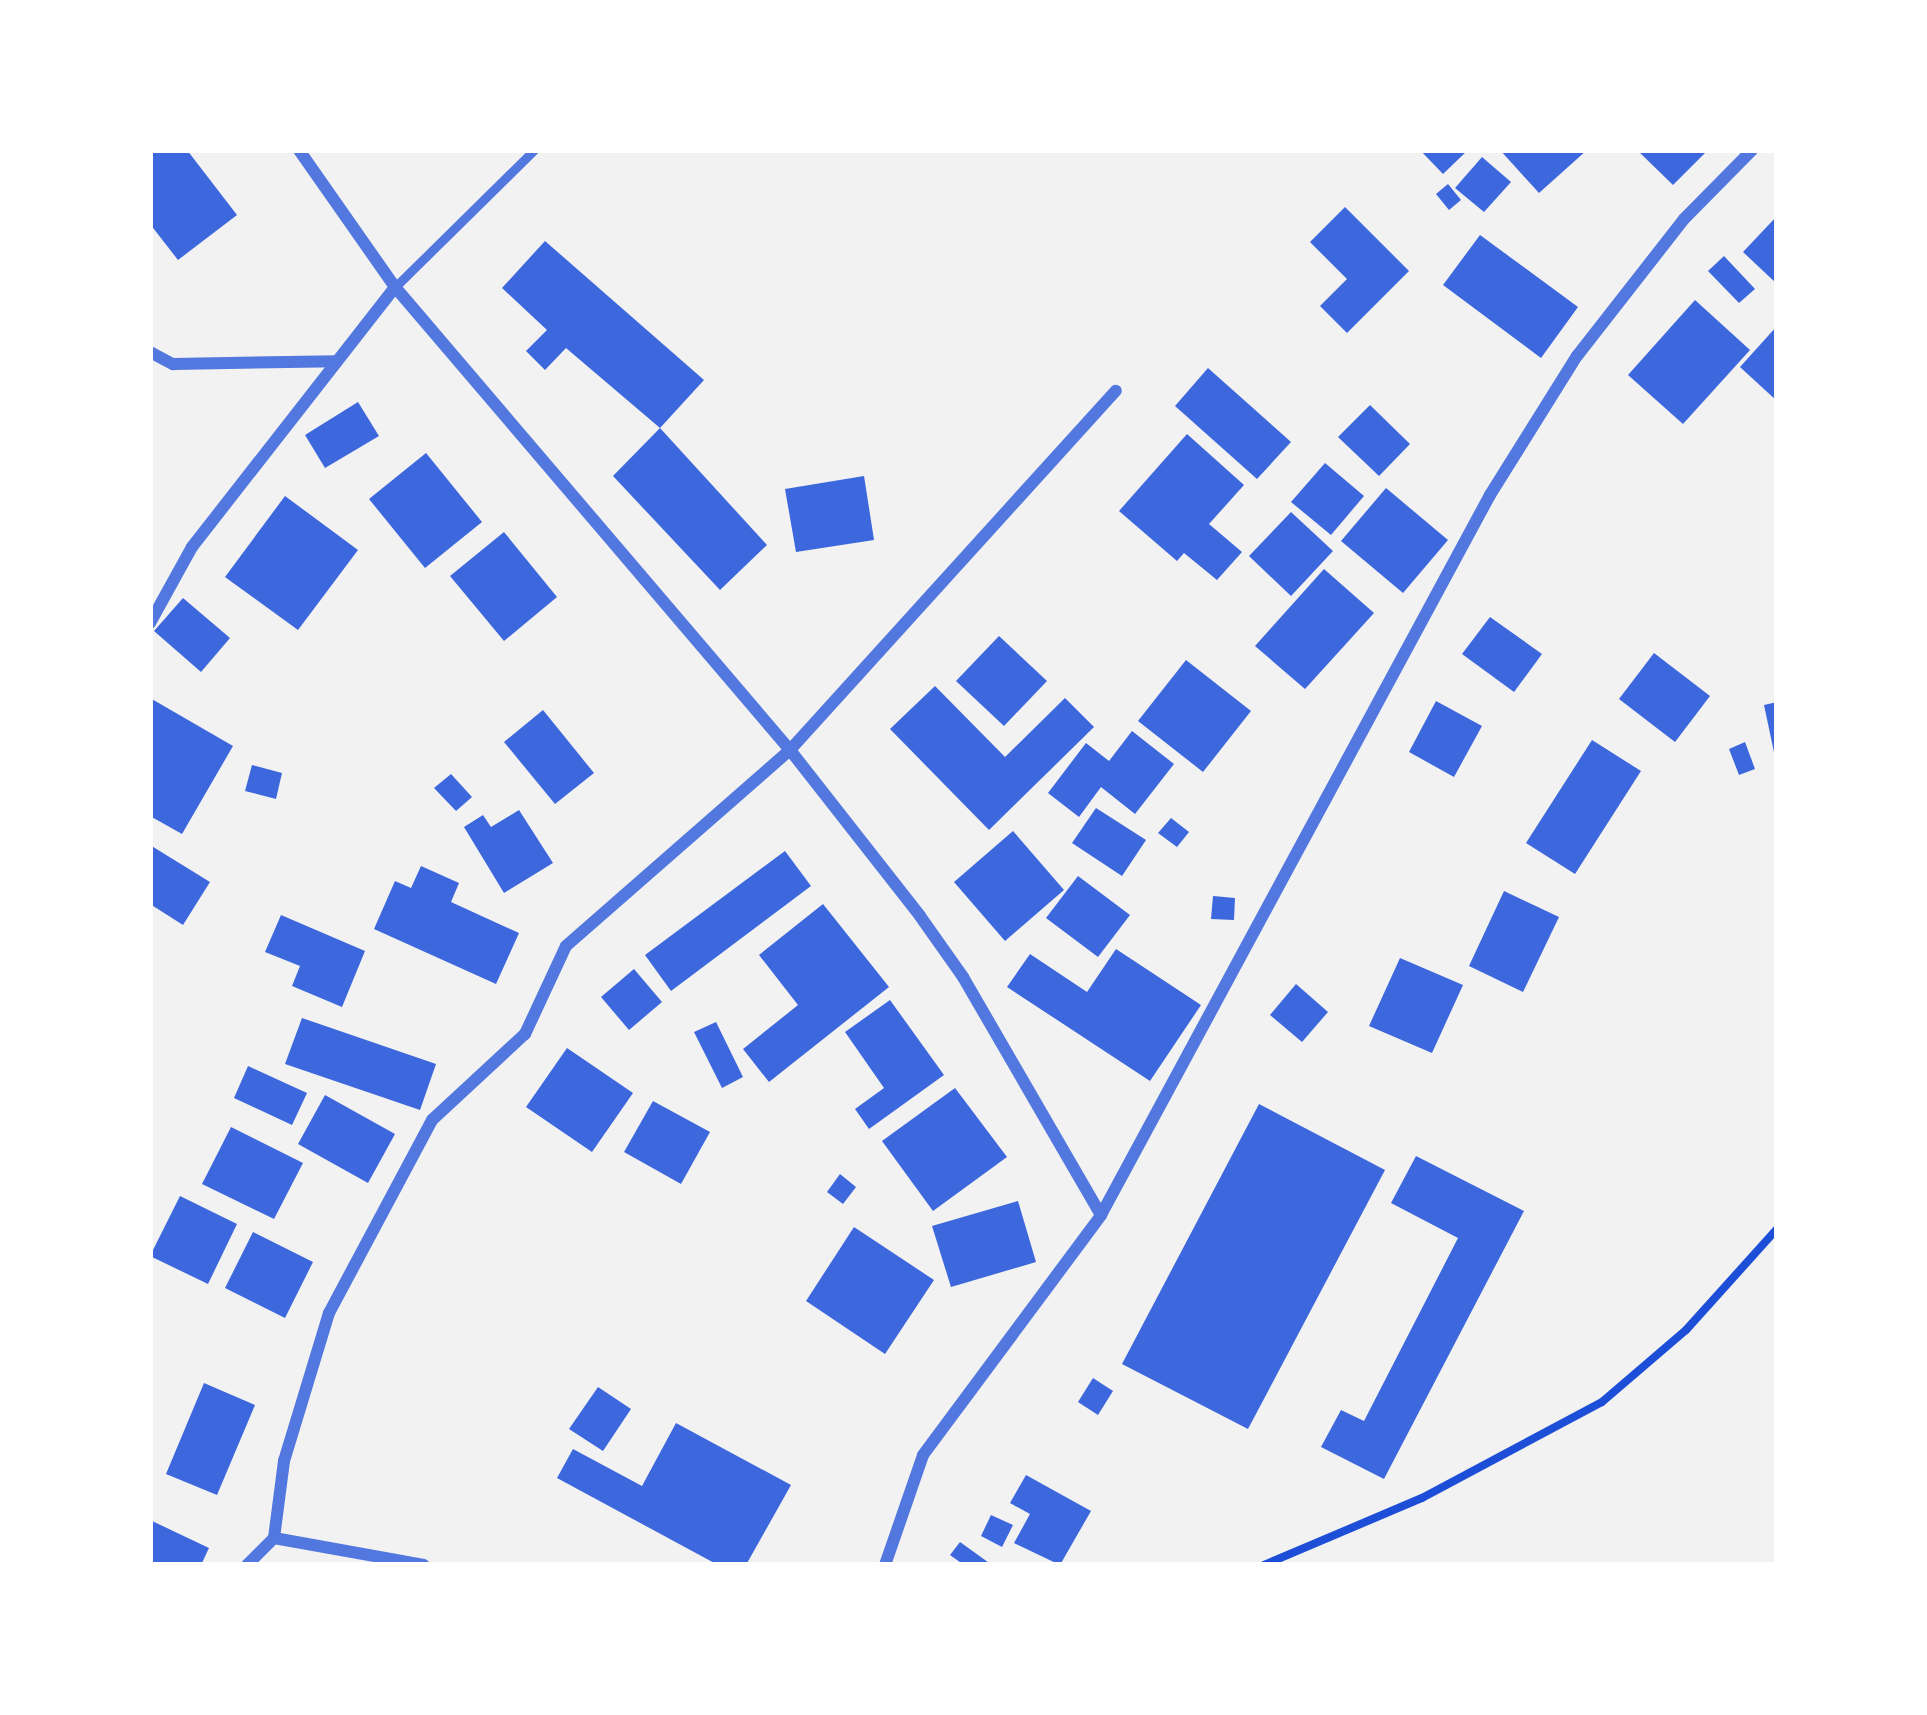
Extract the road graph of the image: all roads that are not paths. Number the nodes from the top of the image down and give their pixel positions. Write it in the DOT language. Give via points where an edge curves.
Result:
graph roads {
  1 [pos="298,150"];
  2 [pos="534,150"];
  3 [pos="1752,150"];
  4 [pos="395,286"];
  5 [pos="150,352"];
  6 [pos="337,361"];
  7 [pos="1116,391"];
  8 [pos="150,623"];
  9 [pos="790,750"];
  10 [pos="1101,1215"];
  11 [pos="274,1538"];
  12 [pos="247,1565"];
  13 [pos="424,1565"];
  14 [pos="885,1565"];
  1 -- 4 [label="street"];
  2 -- 4 [label="lane"];
  3 -- 10 [label="street" via="1684,219 1577,356 1490,494"];
  4 -- 6 [label="street"];
  4 -- 9 [label="street"];
  5 -- 6 [label="street" via="173,364"];
  6 -- 8 [label="street" via="192,547"];
  7 -- 9 [label="street"];
  9 -- 10 [label="street" via="963,977"];
  9 -- 11 [label="street" via="566,946 525,1034 432,1120 328,1313 284,1461"];
  10 -- 14 [label="street" via="923,1456"];
  11 -- 12 [label="street"];
  11 -- 13 [label="street"];
}
